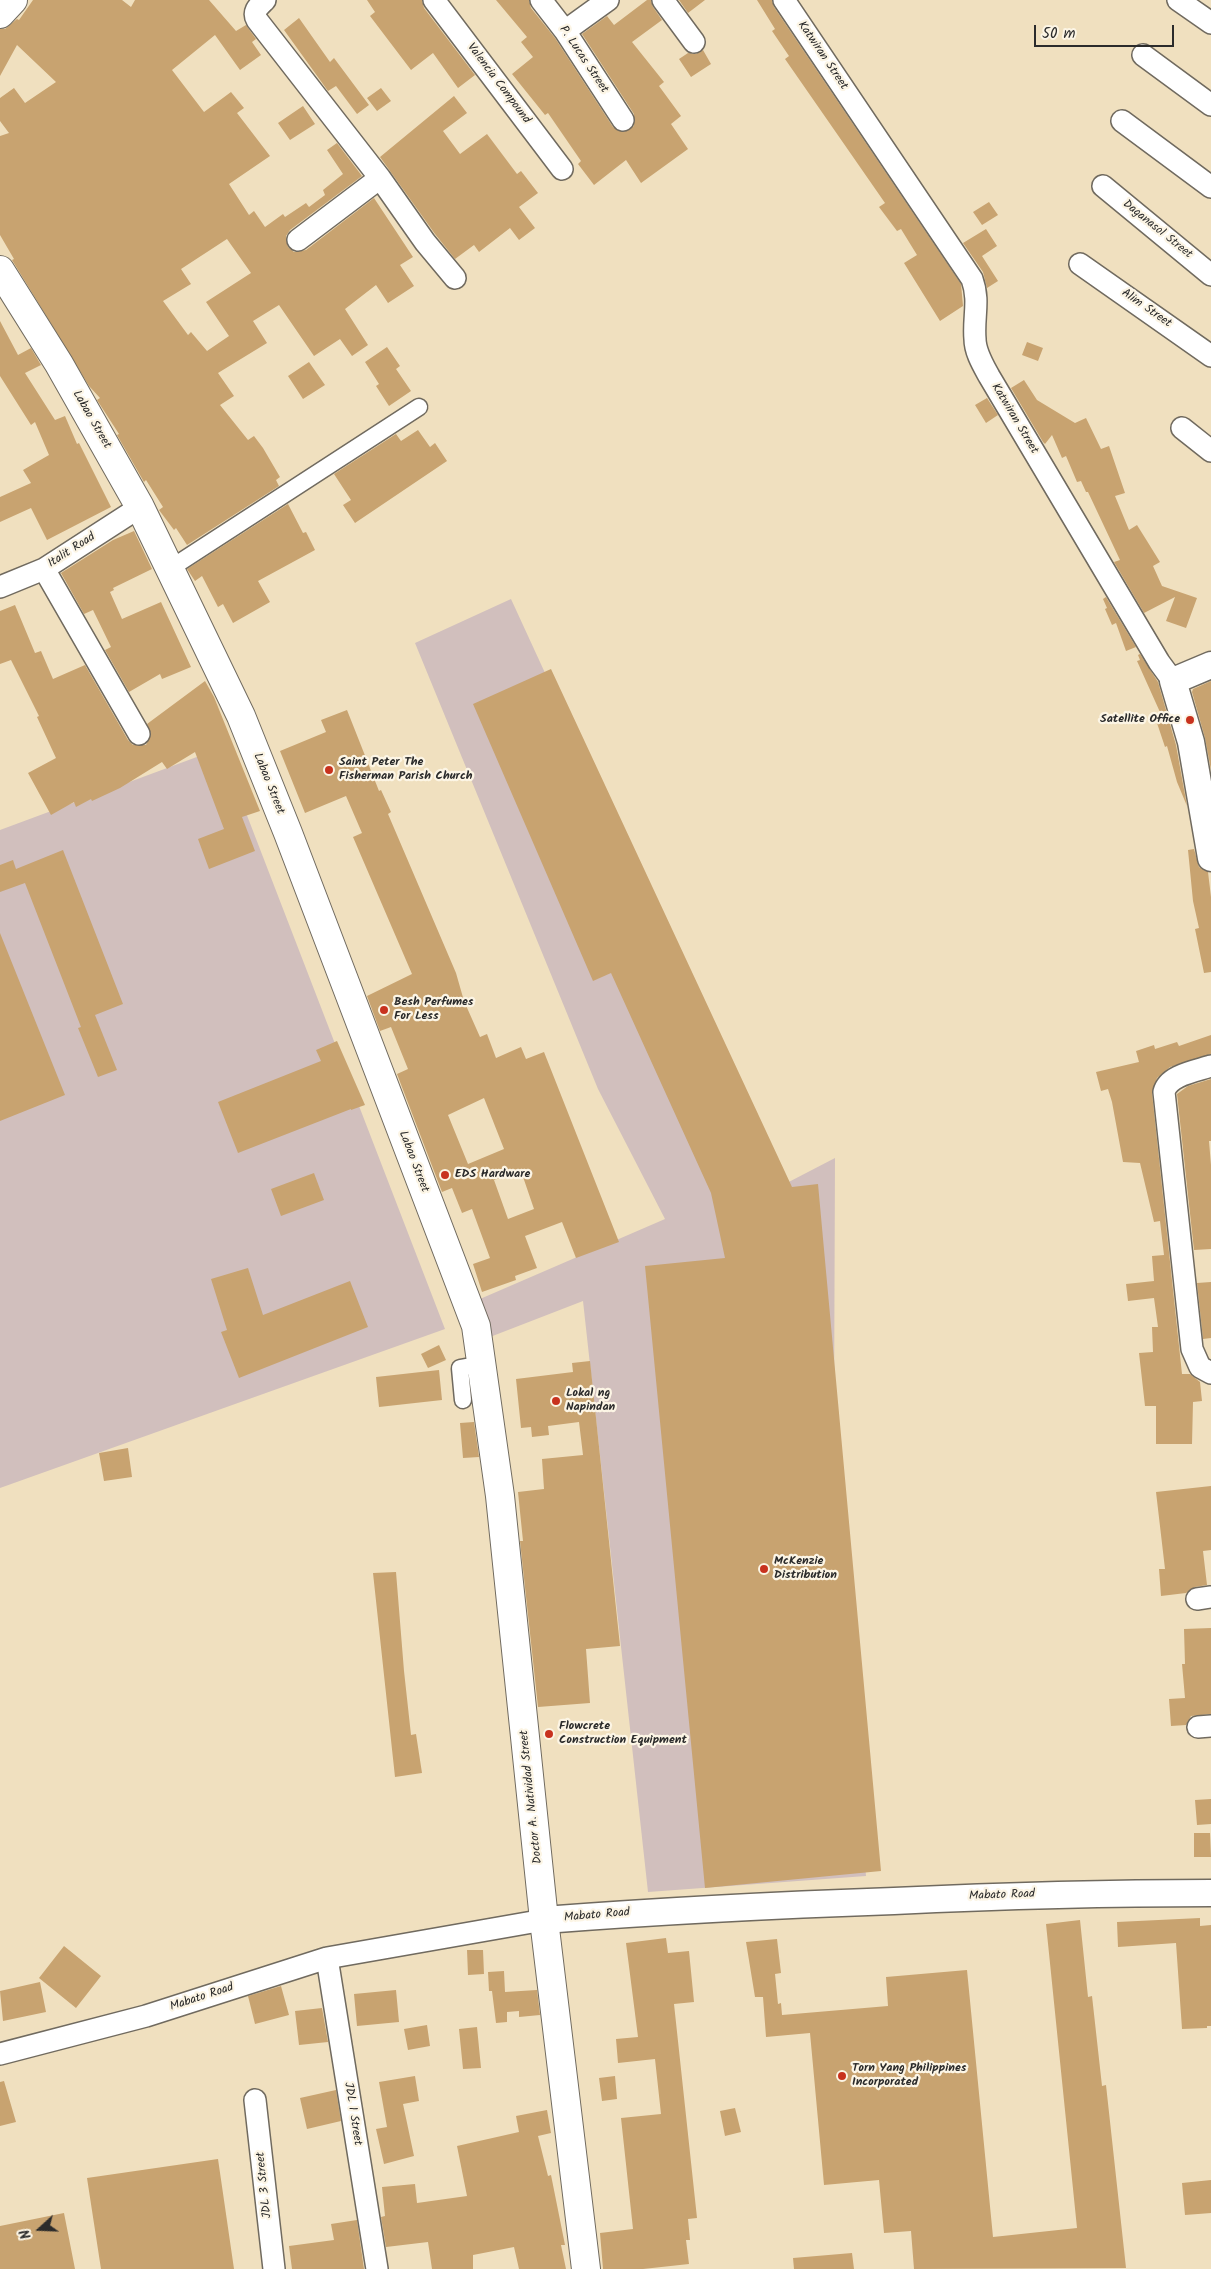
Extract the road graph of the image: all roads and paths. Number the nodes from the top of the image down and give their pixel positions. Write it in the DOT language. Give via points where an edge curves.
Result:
graph roads {
  1 [pos="13,0"];
  2 [pos="265,0"];
  3 [pos="434,0"];
  4 [pos="542,0"];
  5 [pos="608,0"];
  6 [pos="663,0"];
  7 [pos="1178,0"];
  8 [pos="792,4"];
  9 [pos="0,14"];
  10 [pos="1211,23"];
  11 [pos="565,31"];
  12 [pos="694,42"];
  13 [pos="1143,55"];
  14 [pos="1211,105"];
  15 [pos="623,120"];
  16 [pos="1122,121"];
  17 [pos="562,169"];
  18 [pos="380,178"];
  19 [pos="1103,186"];
  20 [pos="1211,187"];
  21 [pos="298,240"];
  22 [pos="1080,264"];
  23 [pos="0,270"];
  24 [pos="1211,275"];
  25 [pos="455,278"];
  26 [pos="1211,356"];
  27 [pos="419,407"];
  28 [pos="1182,428"];
  29 [pos="1211,450"];
  30 [pos="140,507"];
  31 [pos="171,568"];
  32 [pos="44,569"];
  33 [pos="0,587"];
  34 [pos="1211,665"];
  35 [pos="1173,682"];
  36 [pos="139,734"];
  37 [pos="1211,858"];
  38 [pos="1211,1066"];
  39 [pos="476,1326"];
  40 [pos="482,1364"];
  41 [pos="1211,1373"];
  42 [pos="463,1400"];
  43 [pos="1211,1893"];
  44 [pos="544,1920"];
  45 [pos="327,1958"];
  46 [pos="0,2054"];
  47 [pos="255,2100"];
  48 [pos="274,2269"];
  49 [pos="377,2269"];
  50 [pos="586,2269"];
  1 -- 9 [label="main road"];
  2 -- 18 [label="street" via="257,8 255,17"];
  3 -- 17 [label="street, Valencia Compound"];
  4 -- 11 [label="street, P. Lucas Street"];
  5 -- 11 [label="street"];
  6 -- 12 [label="street"];
  7 -- 10 [label="street"];
  8 -- 35 [label="street, Katwiran Street" via="972,279 977,292 974,338 989,376"];
  11 -- 15 [label="street, P. Lucas Street"];
  13 -- 14 [label="street"];
  16 -- 20 [label="street"];
  18 -- 21 [label="street"];
  18 -- 25 [label="street"];
  19 -- 24 [label="street, Daganasol Street"];
  22 -- 26 [label="street, Alim Street"];
  23 -- 30 [label="main road, Labao Street" via="59,364"];
  27 -- 31 [label="street"];
  28 -- 29 [label="street"];
  30 -- 31 [label="main road, Labao Street"];
  30 -- 32 [label="street, Italit Road"];
  31 -- 39 [label="main road, Labao Street" via="263,770"];
  32 -- 33 [label="street, Italit Road"];
  32 -- 36 [label="street"];
  34 -- 35 [label="street"];
  35 -- 37 [label="street, Katwiran Street" via="1191,742"];
  38 -- 41 [label="street" via="1173,1079 1164,1092 1192,1349 1200,1367"];
  39 -- 40 [label="main road, Doctor A. Natividad Street"];
  40 -- 42 [label="street" via="460,1368"];
  40 -- 44 [label="main road, Doctor A. Natividad Street" via="502,1506"];
  43 -- 44 [label="street, Mabato Road" via="1101,1892 677,1909"];
  44 -- 45 [label="street, Mabato Road"];
  44 -- 50 [label="main road, Doctor A. Natividad Street"];
  45 -- 46 [label="street, Mabato Road" via="146,2016"];
  45 -- 49 [label="street, JDL 1 Street"];
  47 -- 48 [label="street, JDL 3 Street"];
}
